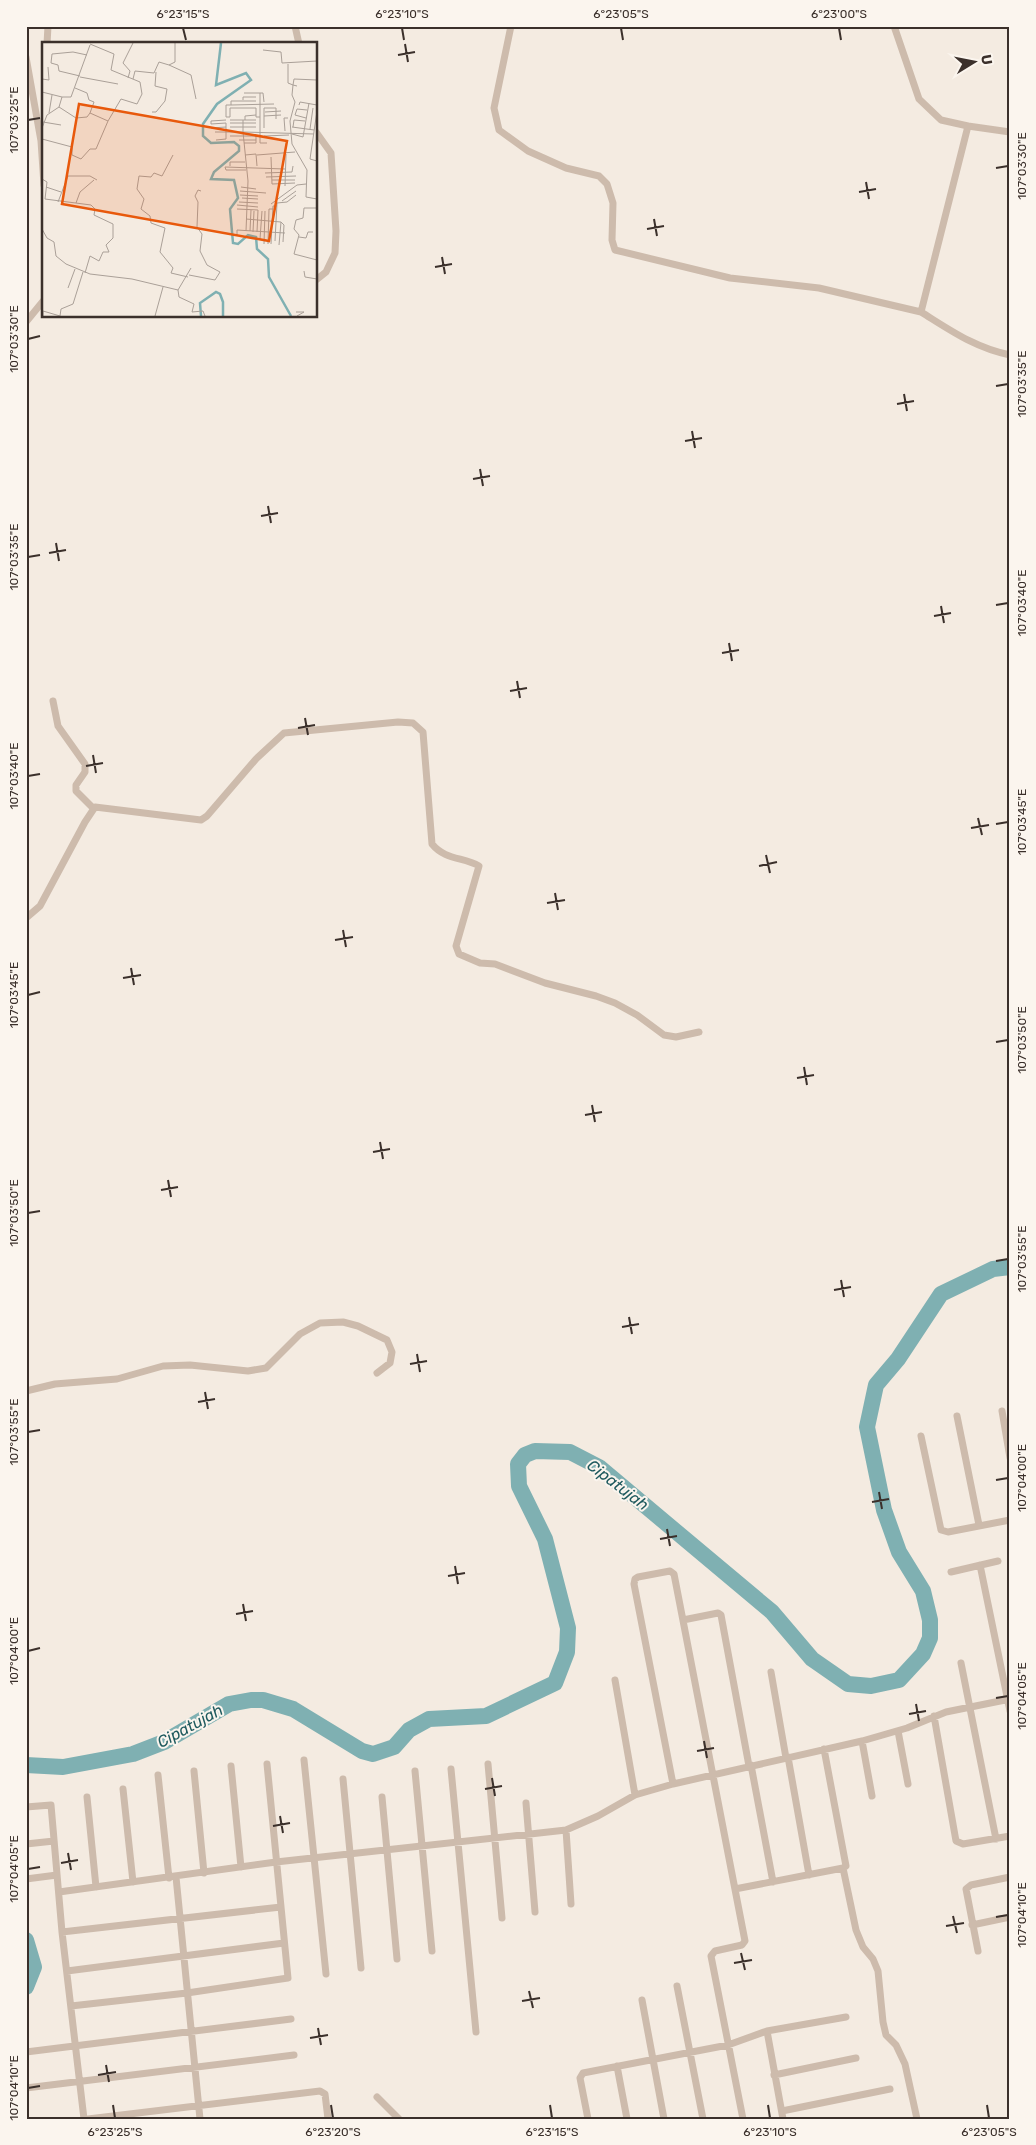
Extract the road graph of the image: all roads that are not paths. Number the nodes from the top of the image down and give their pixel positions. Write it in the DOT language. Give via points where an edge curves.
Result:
graph roads {
  1 [pos="48,26"];
  2 [pos="295,26"];
  3 [pos="512,26"];
  4 [pos="894,26"];
  5 [pos="47,42"];
  6 [pos="299,42"];
  7 [pos="26,57"];
  8 [pos="968,126"];
  9 [pos="1010,132"];
  10 [pos="318,135"];
  11 [pos="42,141"];
  12 [pos="318,278"];
  13 [pos="42,302"];
  14 [pos="920,312"];
  15 [pos="26,322"];
  16 [pos="1010,355"];
  17 [pos="53,701"];
  18 [pos="93,808"];
  19 [pos="26,918"];
  20 [pos="699,1032"];
  21 [pos="377,1373"];
  22 [pos="26,1391"];
  23 [pos="1002,1412"];
  24 [pos="957,1416"];
  25 [pos="921,1436"];
  26 [pos="1010,1458"];
  27 [pos="1010,1520"];
  28 [pos="979,1525"];
  29 [pos="998,1561"];
  30 [pos="980,1565"];
  31 [pos="951,1572"];
  32 [pos="683,1620"];
  33 [pos="961,1663"];
  34 [pos="771,1672"];
  35 [pos="615,1680"];
  36 [pos="1009,1699"];
  37 [pos="969,1706"];
  38 [pos="1010,1711"];
  39 [pos="934,1716"];
  40 [pos="898,1731"];
  41 [pos="862,1741"];
  42 [pos="824,1749"];
  43 [pos="787,1757"];
  44 [pos="304,1760"];
  45 [pos="267,1764"];
  46 [pos="488,1764"];
  47 [pos="750,1765"];
  48 [pos="231,1766"];
  49 [pos="451,1768"];
  50 [pos="194,1771"];
  51 [pos="414,1772"];
  52 [pos="158,1775"];
  53 [pos="713,1775"];
  54 [pos="343,1779"];
  55 [pos="673,1784"];
  56 [pos="908,1784"];
  57 [pos="123,1789"];
  58 [pos="635,1795"];
  59 [pos="872,1796"];
  60 [pos="86,1797"];
  61 [pos="382,1797"];
  62 [pos="526,1803"];
  63 [pos="26,1807"];
  64 [pos="566,1830"];
  65 [pos="529,1834"];
  66 [pos="1010,1836"];
  67 [pos="494,1838"];
  68 [pos="996,1838"];
  69 [pos="54,1841"];
  70 [pos="458,1842"];
  71 [pos="26,1844"];
  72 [pos="422,1846"];
  73 [pos="387,1850"];
  74 [pos="350,1854"];
  75 [pos="314,1858"];
  76 [pos="276,1862"];
  77 [pos="241,1867"];
  78 [pos="843,1868"];
  79 [pos="204,1873"];
  80 [pos="57,1875"];
  81 [pos="809,1875"];
  82 [pos="173,1877"];
  83 [pos="1010,1877"];
  84 [pos="26,1879"];
  85 [pos="134,1882"];
  86 [pos="774,1882"];
  87 [pos="96,1887"];
  88 [pos="735,1889"];
  89 [pos="59,1892"];
  90 [pos="571,1904"];
  91 [pos="281,1908"];
  92 [pos="535,1912"];
  93 [pos="1010,1917"];
  94 [pos="180,1918"];
  95 [pos="502,1918"];
  96 [pos="972,1925"];
  97 [pos="62,1932"];
  98 [pos="284,1943"];
  99 [pos="432,1951"];
  100 [pos="978,1951"];
  101 [pos="184,1956"];
  102 [pos="397,1959"];
  103 [pos="361,1968"];
  104 [pos="67,1971"];
  105 [pos="326,1974"];
  106 [pos="677,1986"];
  107 [pos="187,1993"];
  108 [pos="642,2000"];
  109 [pos="71,2006"];
  110 [pos="846,2017"];
  111 [pos="291,2019"];
  112 [pos="191,2031"];
  113 [pos="767,2031"];
  114 [pos="476,2032"];
  115 [pos="75,2045"];
  116 [pos="728,2045"];
  117 [pos="26,2052"];
  118 [pos="690,2052"];
  119 [pos="294,2055"];
  120 [pos="856,2058"];
  121 [pos="653,2059"];
  122 [pos="617,2066"];
  123 [pos="195,2068"];
  124 [pos="774,2075"];
  125 [pos="80,2082"];
  126 [pos="26,2088"];
  127 [pos="890,2090"];
  128 [pos="377,2097"];
  129 [pos="198,2105"];
  130 [pos="782,2115"];
  131 [pos="84,2119"];
  132 [pos="88,2119"];
  133 [pos="200,2119"];
  134 [pos="328,2119"];
  135 [pos="399,2119"];
  136 [pos="588,2119"];
  137 [pos="627,2119"];
  138 [pos="664,2119"];
  139 [pos="703,2119"];
  140 [pos="743,2119"];
  141 [pos="917,2119"];
  1 -- 5 [label="street"];
  2 -- 6 [label="street"];
  3 -- 14 [label="street" via="494,108 499,130 528,151 566,168 599,176 607,184 613,203 612,240 615,250 730,278 819,288"];
  4 -- 8 [label="street" via="919,99 941,120"];
  7 -- 11 [label="street"];
  8 -- 9 [label="street"];
  8 -- 14 [label="street"];
  10 -- 12 [label="street" via="331,153 336,232 335,253 326,272"];
  13 -- 15 [label="street"];
  14 -- 16 [label="street" via="965,340"];
  17 -- 18 [label="street" via="58,726 85,764 85,772 76,785 76,791"];
  18 -- 19 [label="street" via="40,906"];
  18 -- 20 [label="street" via="101,806 201,820 284,732 413,723 423,732 432,844 447,857 479,866 456,946 459,954 615,1003 664,1035"];
  21 -- 22 [label="street" via="390,1363 392,1352 387,1340 343,1322 320,1323 300,1334 266,1368 248,1371 190,1365 163,1366 117,1379 54,1384"];
  23 -- 26 [label="street"];
  24 -- 28 [label="street"];
  25 -- 28 [label="street" via="941,1530 948,1532"];
  27 -- 28 [label="street"];
  29 -- 30 [label="street"];
  30 -- 31 [label="street"];
  30 -- 36 [label="street"];
  32 -- 47 [label="street" via="720,1614"];
  32 -- 53 [label="street"];
  32 -- 55 [label="street" via="672,1572 635,1579"];
  33 -- 37 [label="street"];
  34 -- 43 [label="street"];
  35 -- 58 [label="street"];
  36 -- 37 [label="street"];
  36 -- 38 [label="street"];
  37 -- 39 [label="street"];
  37 -- 68 [label="street"];
  39 -- 40 [label="street"];
  39 -- 68 [label="street" via="956,1841 963,1844"];
  40 -- 41 [label="street"];
  40 -- 56 [label="street"];
  41 -- 42 [label="street"];
  41 -- 59 [label="street"];
  42 -- 43 [label="street"];
  42 -- 78 [label="street" via="846,1864"];
  43 -- 47 [label="street"];
  43 -- 81 [label="street"];
  44 -- 75 [label="street"];
  45 -- 76 [label="street"];
  46 -- 67 [label="street"];
  47 -- 53 [label="street"];
  47 -- 86 [label="street"];
  48 -- 77 [label="street"];
  49 -- 70 [label="street"];
  50 -- 79 [label="street"];
  51 -- 72 [label="street"];
  52 -- 82 [label="street"];
  53 -- 55 [label="street"];
  53 -- 88 [label="street"];
  54 -- 74 [label="street"];
  55 -- 58 [label="street"];
  57 -- 85 [label="street"];
  58 -- 64 [label="street"];
  60 -- 87 [label="street"];
  61 -- 73 [label="street"];
  62 -- 65 [label="street"];
  63 -- 69 [label="street" via="51,1805"];
  64 -- 65 [label="street"];
  64 -- 90 [label="street"];
  65 -- 67 [label="street"];
  65 -- 92 [label="street"];
  66 -- 68 [label="street"];
  67 -- 70 [label="street"];
  67 -- 95 [label="street"];
  69 -- 71 [label="street"];
  69 -- 80 [label="street"];
  70 -- 72 [label="street"];
  70 -- 114 [label="street"];
  72 -- 73 [label="street"];
  72 -- 99 [label="street"];
  73 -- 74 [label="street"];
  73 -- 102 [label="street"];
  74 -- 75 [label="street"];
  74 -- 103 [label="street"];
  75 -- 76 [label="street"];
  75 -- 105 [label="street"];
  76 -- 77 [label="street"];
  76 -- 91 [label="street"];
  77 -- 79 [label="street"];
  78 -- 81 [label="street"];
  78 -- 141 [label="street" via="856,1930 878,1971 886,2035 896,2045 905,2064"];
  79 -- 82 [label="street"];
  80 -- 84 [label="street"];
  80 -- 89 [label="street"];
  81 -- 86 [label="street"];
  82 -- 85 [label="street"];
  82 -- 94 [label="street"];
  83 -- 96 [label="street" via="967,1887"];
  85 -- 87 [label="street"];
  86 -- 88 [label="street"];
  87 -- 89 [label="street"];
  88 -- 116 [label="street" via="745,1942 715,1951 711,1956"];
  89 -- 97 [label="street"];
  91 -- 94 [label="street"];
  91 -- 98 [label="street"];
  93 -- 96 [label="street"];
  94 -- 97 [label="street"];
  94 -- 101 [label="street"];
  96 -- 100 [label="street"];
  97 -- 104 [label="street"];
  98 -- 101 [label="street"];
  98 -- 107 [label="street" via="287,1979"];
  101 -- 104 [label="street"];
  101 -- 107 [label="street"];
  104 -- 109 [label="street"];
  106 -- 118 [label="street"];
  107 -- 109 [label="street"];
  107 -- 112 [label="street"];
  108 -- 121 [label="street"];
  109 -- 115 [label="street"];
  110 -- 113 [label="street"];
  111 -- 112 [label="street"];
  112 -- 115 [label="street"];
  112 -- 123 [label="street"];
  113 -- 116 [label="street"];
  113 -- 124 [label="street"];
  115 -- 117 [label="street"];
  115 -- 125 [label="street"];
  116 -- 118 [label="street"];
  116 -- 140 [label="street"];
  118 -- 121 [label="street"];
  118 -- 139 [label="street"];
  119 -- 123 [label="street"];
  120 -- 124 [label="street"];
  121 -- 122 [label="street"];
  121 -- 138 [label="street"];
  122 -- 136 [label="street" via="581,2075"];
  122 -- 137 [label="street"];
  123 -- 125 [label="street"];
  123 -- 129 [label="street"];
  124 -- 130 [label="street"];
  125 -- 126 [label="street"];
  125 -- 131 [label="street"];
  127 -- 130 [label="street"];
  128 -- 135 [label="street"];
  129 -- 132 [label="street"];
  129 -- 133 [label="street"];
  129 -- 134 [label="street" via="320,2091 325,2094"];
}
